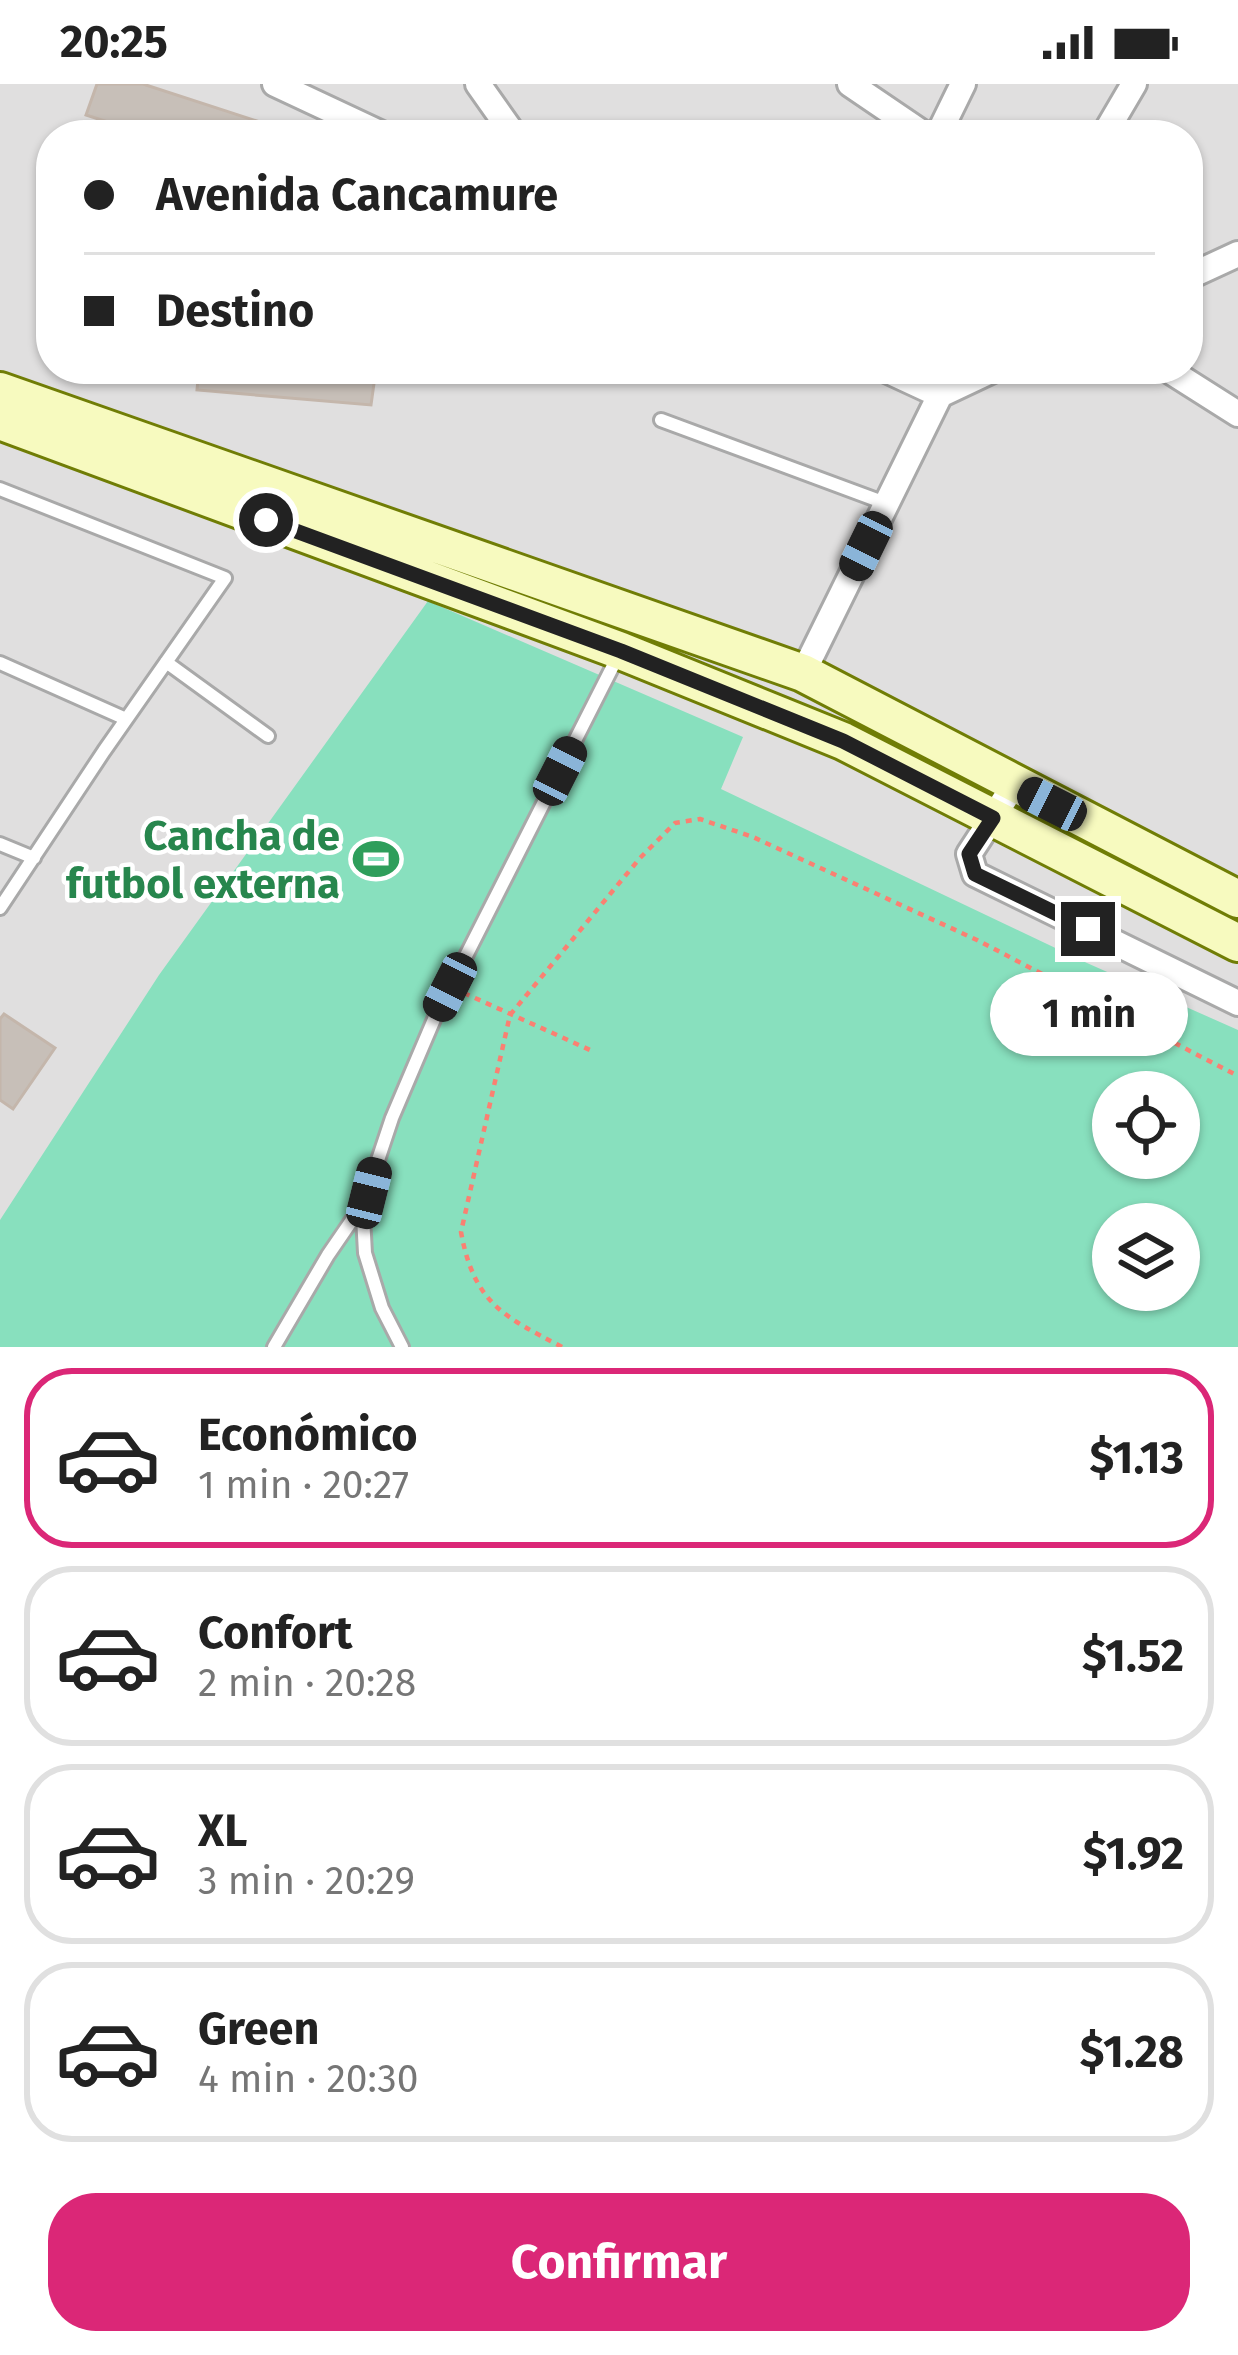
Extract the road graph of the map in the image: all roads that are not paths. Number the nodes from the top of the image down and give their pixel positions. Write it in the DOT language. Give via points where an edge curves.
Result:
graph roads {
  1 [pos="275,84"];
  2 [pos="478,84"];
  3 [pos="850,84"];
  4 [pos="963,84"];
  5 [pos="1134,84"];
  6 [pos="352,120"];
  7 [pos="503,120"];
  8 [pos="903,120"];
  9 [pos="945,120"];
  10 [pos="1113,120"];
  11 [pos="1238,254"];
  12 [pos="1203,271"];
  13 [pos="916,384"];
  14 [pos="963,384"];
  15 [pos="1191,384"];
  16 [pos="0,391"];
  17 [pos="940,395"];
  18 [pos="1238,414"];
  19 [pos="661,420"];
  20 [pos="0,422"];
  21 [pos="0,489"];
  22 [pos="886,503"];
  23 [pos="636,615"];
  24 [pos="621,651"];
  25 [pos="166,662"];
  26 [pos="0,663"];
  27 [pos="802,674"];
  28 [pos="126,719"];
  29 [pos="268,736"];
  30 [pos="1014,785"];
  31 [pos="993,818"];
  32 [pos="0,844"];
  33 [pos="34,858"];
  34 [pos="1238,899"];
  35 [pos="0,908"];
  36 [pos="1238,943"];
  37 [pos="1238,1003"];
  38 [pos="363,1217"];
  39 [pos="274,1347"];
  40 [pos="402,1347"];
  1 -- 6 [label="street"];
  2 -- 7 [label="street"];
  3 -- 8 [label="street"];
  4 -- 9 [label="street"];
  5 -- 10 [label="street"];
  11 -- 12 [label="street"];
  13 -- 17 [label="street"];
  14 -- 17 [label="street"];
  15 -- 18 [label="street"];
  16 -- 23 [label="main road"];
  17 -- 22 [label="street"];
  19 -- 22 [label="lane"];
  20 -- 24 [label="main road"];
  21 -- 25 [label="lane" via="225,578"];
  22 -- 27 [label="street"];
  23 -- 24 [label="street"];
  23 -- 27 [label="main road"];
  24 -- 31 [label="main road" via="843,741"];
  24 -- 38 [label="lane" via="450,987 392,1118"];
  25 -- 28 [label="lane"];
  25 -- 29 [label="lane"];
  26 -- 28 [label="lane"];
  27 -- 30 [label="main road"];
  28 -- 33 [label="lane"];
  30 -- 31 [label="street"];
  30 -- 34 [label="main road"];
  31 -- 36 [label="main road"];
  31 -- 37 [label="street" via="969,854 975,874"];
  32 -- 33 [label="lane"];
  33 -- 35 [label="lane"];
  38 -- 39 [label="lane" via="352,1220 328,1255"];
  38 -- 40 [label="lane" via="365,1253"];
}
